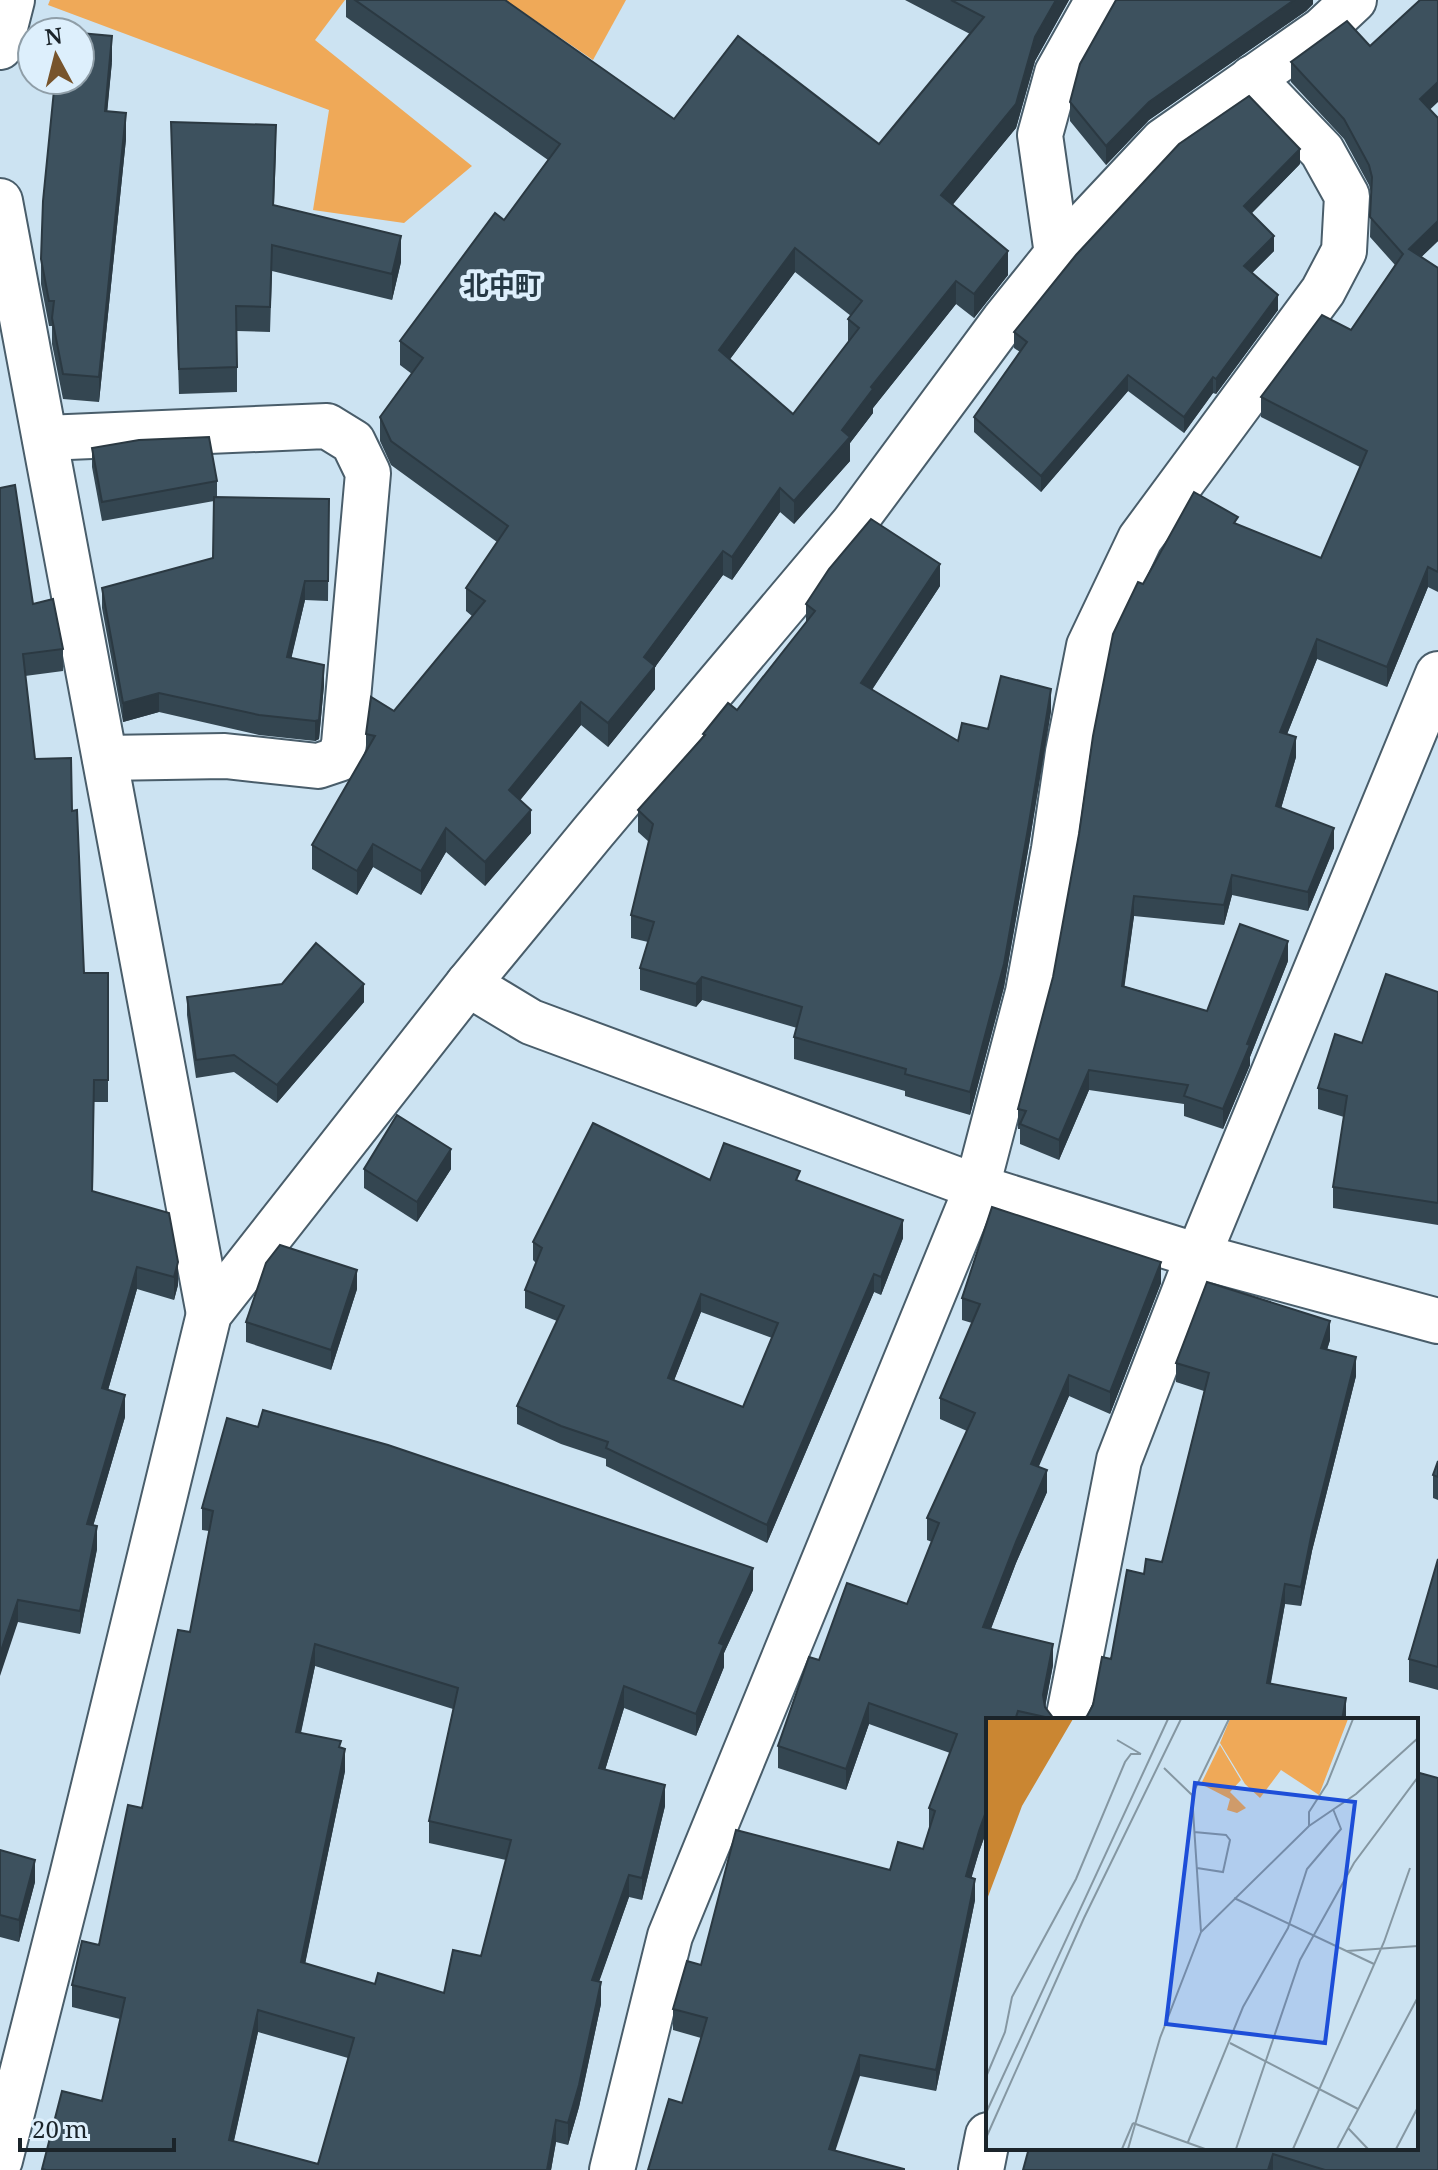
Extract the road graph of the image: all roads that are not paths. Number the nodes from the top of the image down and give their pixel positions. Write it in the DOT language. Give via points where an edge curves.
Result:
graph roads {
  1 [pos="12,0"];
  2 [pos="1098,0"];
  3 [pos="1354,0"];
  4 [pos="0,47"];
  5 [pos="1252,78"];
  6 [pos="0,201"];
  7 [pos="1057,254"];
  8 [pos="45,438"];
  9 [pos="1438,674"];
  10 [pos="105,758"];
  11 [pos="468,984"];
  12 [pos="977,1187"];
  13 [pos="1198,1256"];
  14 [pos="209,1314"];
  15 [pos="1438,1321"];
  16 [pos="1068,1718"];
  17 [pos="986,2145"];
  18 [pos="0,2160"];
  19 [pos="612,2170"];
  20 [pos="981,2170"];
  1 -- 4 [label="street"];
  2 -- 7 [label="street" via="1057,73 1040,135"];
  3 -- 5 [label="street" via="1322,30"];
  5 -- 7 [label="street" via="1163,141"];
  5 -- 12 [label="street" via="1322,151 1347,196 1344,251 1323,291 1140,539 1089,646 1028,992"];
  6 -- 8 [label="street"];
  7 -- 11 [label="street" via="853,524"];
  8 -- 10 [label="street"];
  8 -- 10 [label="street" via="327,426 353,442 368,473 339,759 318,766 225,756"];
  9 -- 13 [label="street"];
  10 -- 14 [label="street"];
  11 -- 12 [label="street" via="531,1022"];
  11 -- 14 [label="street"];
  12 -- 13 [label="street"];
  12 -- 19 [label="street" via="670,1936"];
  13 -- 15 [label="street"];
  13 -- 16 [label="street" via="1119,1460"];
  14 -- 18 [label="street"];
  17 -- 20 [label="street"];
}
